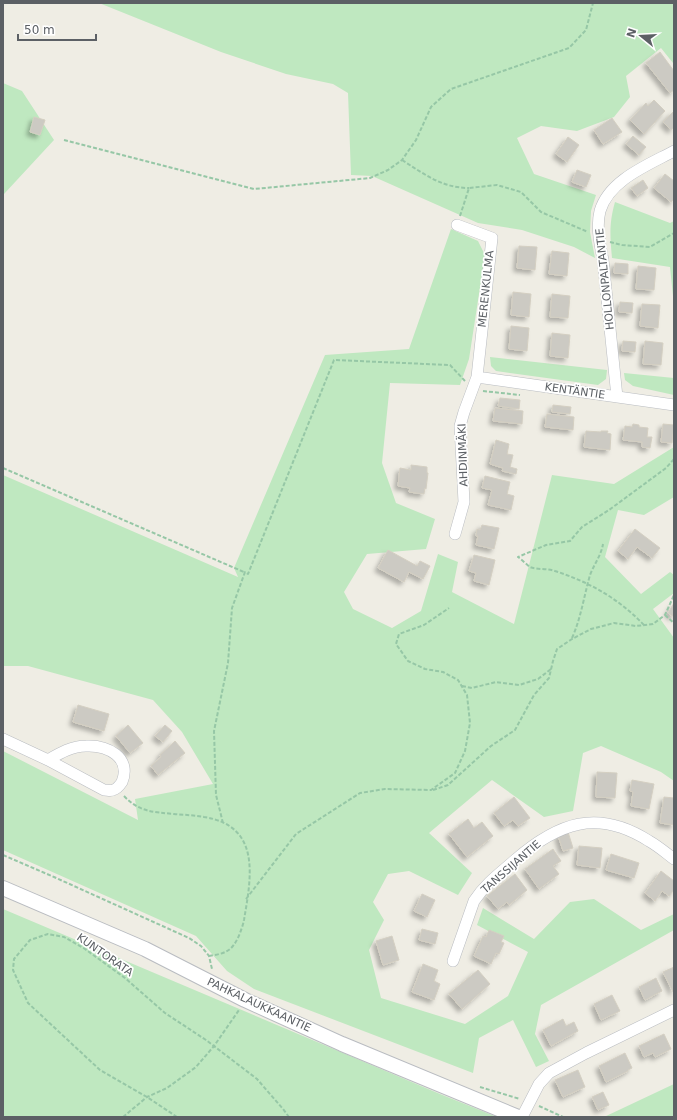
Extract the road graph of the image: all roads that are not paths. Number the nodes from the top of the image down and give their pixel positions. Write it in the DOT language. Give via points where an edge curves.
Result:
graph roads {
  1 [pos="674,151"];
  2 [pos="457,225"];
  3 [pos="477,377"];
  4 [pos="617,397"];
  5 [pos="674,405"];
  6 [pos="455,534"];
  7 [pos="3,739"];
  8 [pos="48,760"];
  9 [pos="674,859"];
  10 [pos="3,888"];
  11 [pos="453,961"];
  12 [pos="674,1010"];
  13 [pos="518,1117"];
  14 [pos="522,1117"];
  1 -- 4 [label="street, HOLLONPALTANTIE" via="626,178 612,189 600,211 599,238"];
  2 -- 3 [label="street, MERENKULMA" via="492,238"];
  3 -- 4 [label="street, KENTÄNTIE"];
  3 -- 6 [label="street, AHDINMÄKI" via="460,426 464,502"];
  4 -- 5 [label="street, KENTÄNTIE"];
  7 -- 8 [label="street"];
  8 -- 8 [label="street" via="104,790 114,790 120,786 124,776 123,764 118,756 98,747 85,746 64,750"];
  9 -- 11 [label="street, TANSSIJANTIE" via="648,840 605,823 571,825 550,834 525,852 479,893"];
  10 -- 13 [label="street, PAHKALAUKKAANTIE" via="145,949 246,1000 342,1044"];
  12 -- 14 [label="street" via="549,1073 539,1084"];
}
